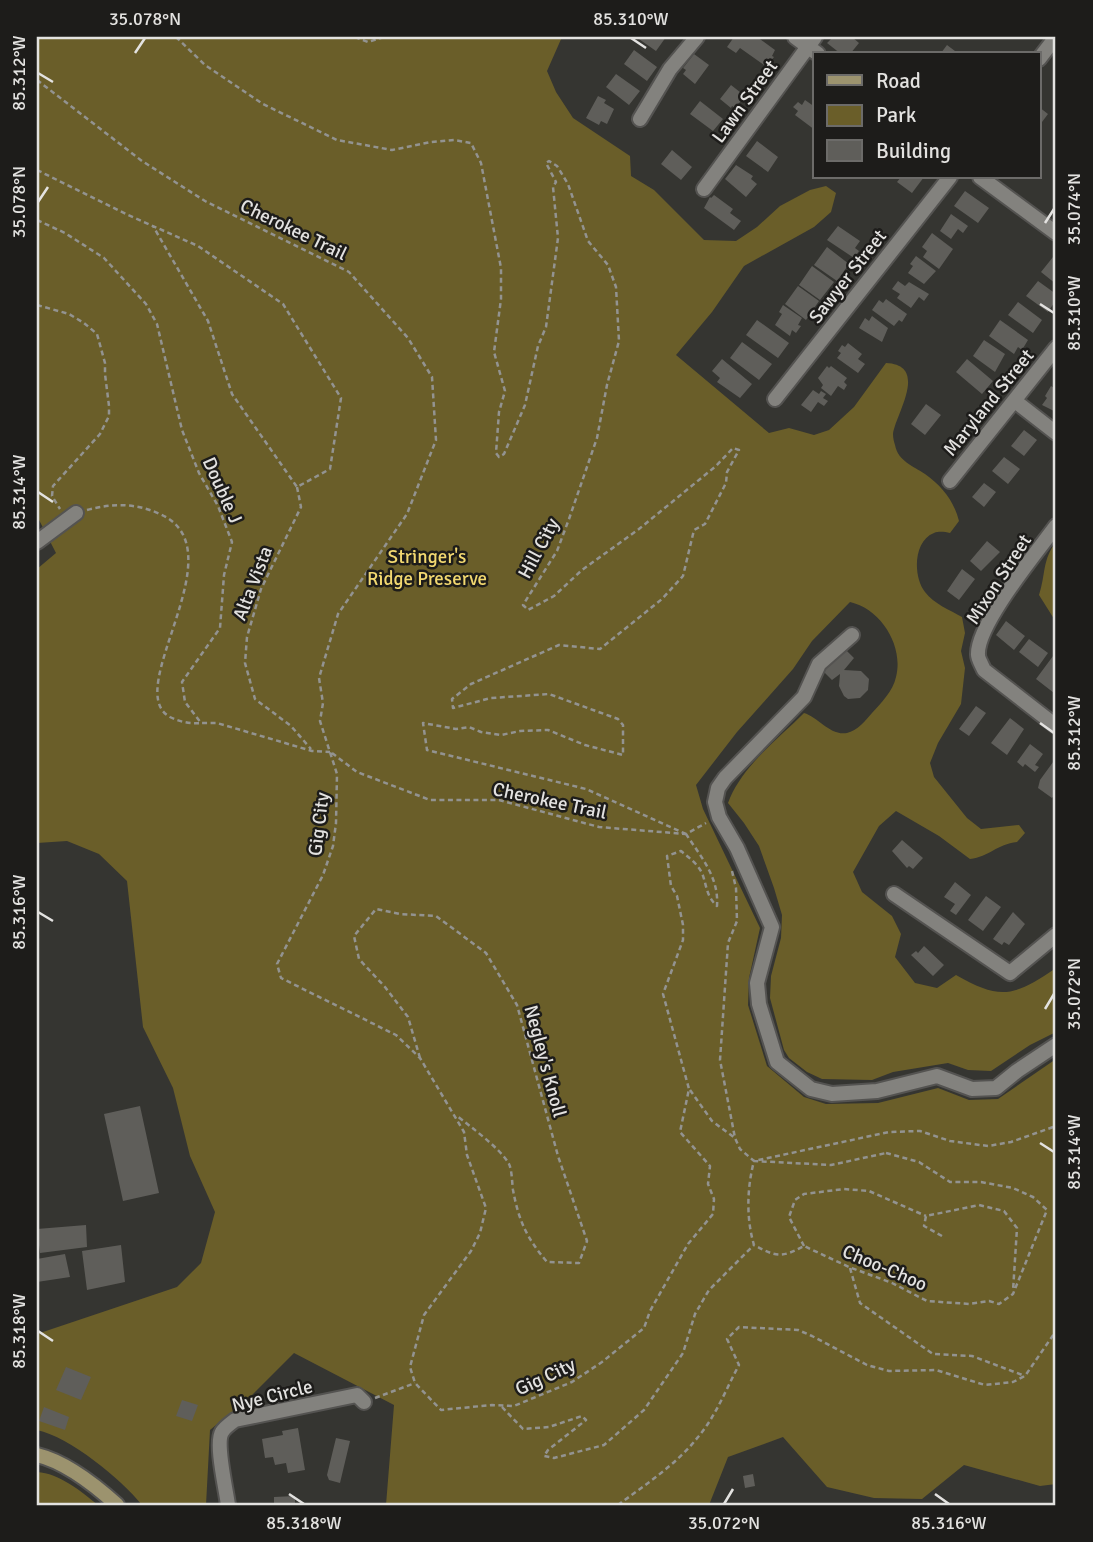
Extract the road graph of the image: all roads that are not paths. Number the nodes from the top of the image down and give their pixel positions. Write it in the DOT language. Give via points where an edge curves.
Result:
graph roads {
  1 [pos="697,37"];
  2 [pos="795,37"];
  3 [pos="1056,37"];
  4 [pos="814,46"];
  5 [pos="1040,58"];
  6 [pos="640,119"];
  7 [pos="949,178"];
  8 [pos="981,178"];
  9 [pos="704,189"];
  10 [pos="1056,233"];
  11 [pos="1056,348"];
  12 [pos="775,400"];
  13 [pos="1015,401"];
  14 [pos="1056,433"];
  15 [pos="950,481"];
  16 [pos="76,513"];
  17 [pos="1056,526"];
  18 [pos="37,542"];
  19 [pos="852,635"];
  20 [pos="1056,726"];
  21 [pos="894,894"];
  22 [pos="1056,935"];
  23 [pos="1056,1045"];
  24 [pos="364,1402"];
  25 [pos="37,1455"];
  26 [pos="117,1505"];
  27 [pos="228,1505"];
  1 -- 6 [label="street" via="670,69"];
  2 -- 4 [label="street"];
  3 -- 5 [label="street"];
  4 -- 9 [label="street, Lawn Street"];
  7 -- 12 [label="street, Sawyer Street"];
  8 -- 10 [label="street"];
  11 -- 13 [label="street, Maryland Street"];
  13 -- 14 [label="street"];
  13 -- 15 [label="street, Maryland Street"];
  16 -- 18 [label="street"];
  17 -- 20 [label="street, Mixon Street" via="993,614 978,656 984,670"];
  19 -- 23 [label="street" via="819,664 804,697 725,778 715,802 772,927 757,983 777,1062 811,1089 832,1094 877,1091 937,1076 972,1090 996,1088"];
  21 -- 22 [label="street" via="1010,973"];
  24 -- 27 [label="street, Nye Circle" via="356,1395 235,1420 222,1431 218,1448"];
  25 -- 26 [label="main road" via="82,1477"];
}
